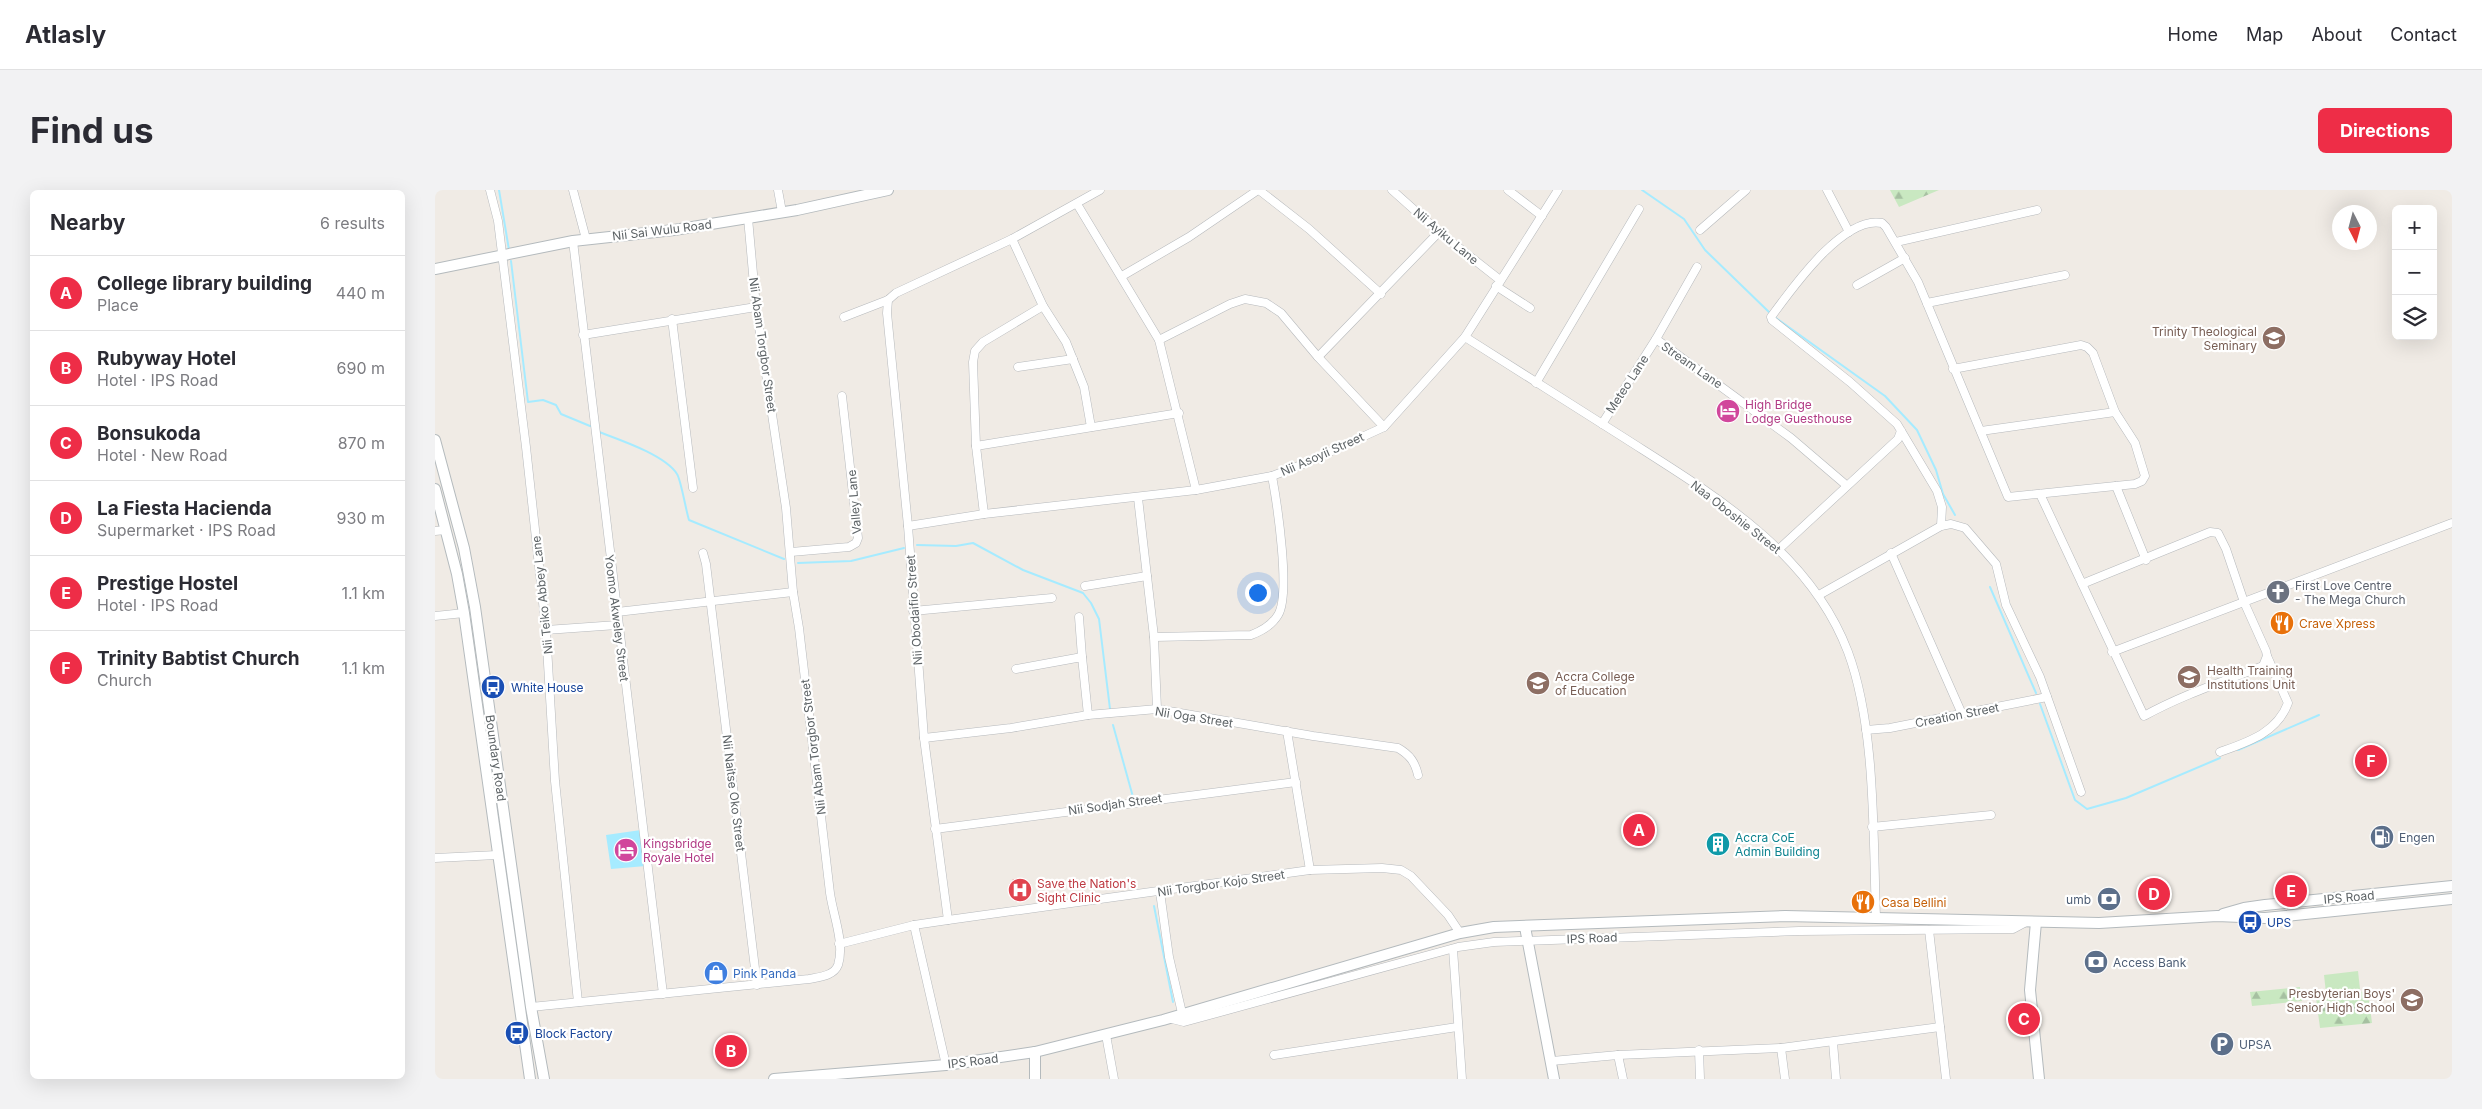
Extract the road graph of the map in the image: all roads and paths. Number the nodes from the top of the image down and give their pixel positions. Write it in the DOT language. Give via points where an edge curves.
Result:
graph roads {
  1 [pos="490,190"];
  2 [pos="573,190"];
  3 [pos="778,190"];
  4 [pos="888,190"];
  5 [pos="1259,190"];
  6 [pos="1392,190"];
  7 [pos="1508,190"];
  8 [pos="1558,190"];
  9 [pos="1746,190"];
  10 [pos="1827,190"];
  11 [pos="1098,191"];
  12 [pos="1077,204"];
  13 [pos="1639,209"];
  14 [pos="2037,210"];
  15 [pos="782,212"];
  16 [pos="1542,216"];
  17 [pos="748,218"];
  18 [pos="1700,230"];
  19 [pos="1439,232"];
  20 [pos="1849,232"];
  21 [pos="586,239"];
  22 [pos="1012,239"];
  23 [pos="573,241"];
  24 [pos="1896,242"];
  25 [pos="501,255"];
  26 [pos="1905,258"];
  27 [pos="1697,267"];
  28 [pos="435,269"];
  29 [pos="2065,275"];
  30 [pos="1122,276"];
  31 [pos="1498,283"];
  32 [pos="1857,285"];
  33 [pos="1381,294"];
  34 [pos="888,300"];
  35 [pos="1927,303"];
  36 [pos="1043,306"];
  37 [pos="755,307"];
  38 [pos="1530,308"];
  39 [pos="844,317"];
  40 [pos="672,319"];
  41 [pos="583,335"];
  42 [pos="1465,337"];
  43 [pos="1159,340"];
  44 [pos="1656,340"];
  45 [pos="1318,357"];
  46 [pos="1073,359"];
  47 [pos="1019,367"];
  48 [pos="1953,369"];
  49 [pos="1536,383"];
  50 [pos="842,396"];
  51 [pos="2115,412"];
  52 [pos="1179,413"];
  53 [pos="1602,424"];
  54 [pos="1091,427"];
  55 [pos="1384,427"];
  56 [pos="1901,431"];
  57 [pos="1981,431"];
  58 [pos="435,440"];
  59 [pos="977,446"];
  60 [pos="1273,476"];
  61 [pos="1846,485"];
  62 [pos="2116,486"];
  63 [pos="693,488"];
  64 [pos="435,490"];
  65 [pos="1196,490"];
  66 [pos="2039,494"];
  67 [pos="1138,498"];
  68 [pos="985,514"];
  69 [pos="2452,523"];
  70 [pos="908,526"];
  71 [pos="1941,526"];
  72 [pos="446,530"];
  73 [pos="435,531"];
  74 [pos="1779,549"];
  75 [pos="791,552"];
  76 [pos="703,553"];
  77 [pos="1891,553"];
  78 [pos="2146,560"];
  79 [pos="1147,576"];
  80 [pos="2082,584"];
  81 [pos="1085,586"];
  82 [pos="793,592"];
  83 [pos="1819,595"];
  84 [pos="1052,598"];
  85 [pos="711,602"];
  86 [pos="2244,602"];
  87 [pos="913,611"];
  88 [pos="617,612"];
  89 [pos="464,613"];
  90 [pos="435,616"];
  91 [pos="1079,617"];
  92 [pos="617,625"];
  93 [pos="546,630"];
  94 [pos="1154,637"];
  95 [pos="2113,652"];
  96 [pos="2267,656"];
  97 [pos="1082,657"];
  98 [pos="1016,669"];
  99 [pos="2047,697"];
  100 [pos="1157,709"];
  101 [pos="1962,714"];
  102 [pos="1089,715"];
  103 [pos="1866,730"];
  104 [pos="1287,731"];
  105 [pos="925,738"];
  106 [pos="2220,752"];
  107 [pos="1419,775"];
  108 [pos="1296,782"];
  109 [pos="2081,792"];
  110 [pos="1991,815"];
  111 [pos="1873,827"];
  112 [pos="935,829"];
  113 [pos="497,854"];
  114 [pos="435,858"];
  115 [pos="1310,870"];
  116 [pos="2452,886"];
  117 [pos="1160,892"];
  118 [pos="2452,899"];
  119 [pos="2217,916"];
  120 [pos="1876,917"];
  121 [pos="948,920"];
  122 [pos="2031,922"];
  123 [pos="914,925"];
  124 [pos="1525,926"];
  125 [pos="1929,930"];
  126 [pos="1460,933"];
  127 [pos="1528,941"];
  128 [pos="839,944"];
  129 [pos="1453,948"];
  130 [pos="757,985"];
  131 [pos="663,994"];
  132 [pos="578,1002"];
  133 [pos="531,1007"];
  134 [pos="1182,1013"];
  135 [pos="1167,1018"];
  136 [pos="1457,1027"];
  137 [pos="1940,1027"];
  138 [pos="1106,1035"];
  139 [pos="1833,1042"];
  140 [pos="1781,1048"];
  141 [pos="1699,1050"];
  142 [pos="1035,1052"];
  143 [pos="1274,1055"];
  144 [pos="1618,1055"];
  145 [pos="1552,1061"];
  146 [pos="946,1065"];
  147 [pos="529,1079"];
  148 [pos="545,1079"];
  149 [pos="774,1079"];
  150 [pos="1035,1079"];
  151 [pos="1113,1079"];
  152 [pos="1462,1079"];
  153 [pos="1554,1079"];
  154 [pos="1623,1079"];
  155 [pos="1700,1079"];
  156 [pos="1785,1079"];
  157 [pos="1836,1079"];
  158 [pos="1946,1079"];
  159 [pos="2039,1079"];
  1 -- 25 [label="street, Nii Teiko Abbey Lane" via="498,221"];
  2 -- 21 [label="street"];
  3 -- 15 [label="street"];
  4 -- 15 [label="street, Nii Sai Wulu Road"];
  5 -- 30 [label="street" via="1189,237"];
  5 -- 33 [label="street"];
  6 -- 19 [label="street, Nii Ayiku Lane"];
  7 -- 16 [label="street"];
  8 -- 16 [label="street, Nii Asoyii Street"];
  9 -- 18 [label="street"];
  10 -- 20 [label="street"];
  11 -- 12 [label="street"];
  12 -- 22 [label="street"];
  12 -- 30 [label="street"];
  13 -- 49 [label="street"];
  14 -- 24 [label="street"];
  15 -- 17 [label="street, Nii Sai Wulu Road"];
  16 -- 31 [label="street, Nii Asoyii Street"];
  17 -- 21 [label="street, Nii Sai Wulu Road"];
  17 -- 37 [label="street, Nii Abam Torgbor Street"];
  19 -- 31 [label="street, Nii Ayiku Lane"];
  19 -- 33 [label="street"];
  20 -- 24 [label="street" via="1881,222"];
  20 -- 56 [label="street" via="1808,267 1772,320 1850,382"];
  21 -- 23 [label="street, Nii Sai Wulu Road"];
  22 -- 34 [label="street" via="896,293"];
  22 -- 36 [label="street"];
  23 -- 25 [label="street, Nii Sai Wulu Road"];
  23 -- 41 [label="street, Yoomo Akweley Street"];
  24 -- 26 [label="street"];
  25 -- 28 [label="street, Nii Sai Wulu Road"];
  25 -- 93 [label="street, Nii Teiko Abbey Lane"];
  26 -- 32 [label="street"];
  26 -- 35 [label="street"];
  27 -- 44 [label="street, Meteo Lane"];
  29 -- 35 [label="street"];
  30 -- 43 [label="street"];
  31 -- 38 [label="street, Nii Ayiku Lane"];
  31 -- 42 [label="street, Nii Asoyii Street"];
  33 -- 45 [label="street"];
  34 -- 39 [label="street"];
  34 -- 70 [label="street, Nii Obodaifio Street"];
  35 -- 48 [label="street"];
  36 -- 46 [label="street"];
  36 -- 59 [label="street" via="983,342 975,351"];
  37 -- 40 [label="street"];
  37 -- 75 [label="street, Nii Abam Torgbor Street"];
  40 -- 41 [label="street"];
  40 -- 63 [label="street"];
  41 -- 88 [label="street, Yoomo Akweley Street"];
  42 -- 49 [label="street, Naa Oboshie Street"];
  42 -- 55 [label="street, Nii Asoyii Street"];
  43 -- 45 [label="street" via="1245,299 1266,303 1281,313"];
  43 -- 52 [label="street"];
  44 -- 53 [label="street, Meteo Lane"];
  44 -- 61 [label="street, Stream Lane" via="1791,438"];
  45 -- 55 [label="street"];
  46 -- 47 [label="street"];
  46 -- 54 [label="street" via="1084,387"];
  48 -- 51 [label="street" via="2081,345 2093,353"];
  48 -- 57 [label="street"];
  49 -- 53 [label="street, Naa Oboshie Street"];
  50 -- 75 [label="street, Valley Lane" via="858,538 849,547"];
  51 -- 57 [label="street"];
  51 -- 62 [label="street" via="2135,443 2145,476 2135,484"];
  52 -- 54 [label="street"];
  52 -- 65 [label="street"];
  53 -- 74 [label="street, Naa Oboshie Street" via="1721,501"];
  54 -- 59 [label="street"];
  55 -- 60 [label="street, Nii Asoyii Street"];
  56 -- 61 [label="street" via="1898,439"];
  56 -- 71 [label="street" via="1937,491"];
  57 -- 66 [label="street" via="2008,497"];
  58 -- 133 [label="street, Boundary Road" via="462,540 475,607"];
  59 -- 68 [label="street"];
  60 -- 65 [label="street, Nii Asoyii Street"];
  60 -- 94 [label="street" via="1284,595 1279,614 1266,629 1251,636"];
  61 -- 74 [label="street"];
  62 -- 66 [label="street"];
  62 -- 78 [label="street"];
  64 -- 72 [label="street, Boundary Road"];
  65 -- 67 [label="street, Nii Asoyii Street"];
  66 -- 80 [label="street"];
  67 -- 68 [label="street, Nii Asoyii Street"];
  67 -- 79 [label="street"];
  68 -- 70 [label="street, Nii Asoyii Street"];
  69 -- 86 [label="street"];
  70 -- 87 [label="street, Nii Obodaifio Street"];
  71 -- 77 [label="street"];
  71 -- 99 [label="street" via="1951,524 1965,528 1996,564 2006,605"];
  72 -- 73 [label="street"];
  72 -- 89 [label="street, Boundary Road"];
  74 -- 83 [label="street, Naa Oboshie Street"];
  75 -- 82 [label="street, Nii Abam Torgbor Street"];
  76 -- 85 [label="street, Nii Naitse Oko Street"];
  77 -- 83 [label="street"];
  77 -- 101 [label="street"];
  78 -- 80 [label="street"];
  78 -- 86 [label="street" via="2210,532 2218,533"];
  79 -- 81 [label="street"];
  79 -- 94 [label="street"];
  80 -- 95 [label="street"];
  82 -- 85 [label="street"];
  82 -- 128 [label="street, Nii Abam Torgbor Street"];
  83 -- 103 [label="street, Naa Oboshie Street" via="1848,651"];
  84 -- 87 [label="street"];
  85 -- 88 [label="street"];
  85 -- 130 [label="street, Nii Naitse Oko Street"];
  86 -- 95 [label="street"];
  86 -- 96 [label="street"];
  87 -- 105 [label="street, Nii Obodaifio Street"];
  88 -- 92 [label="street, Yoomo Akweley Street"];
  89 -- 90 [label="street"];
  89 -- 113 [label="street, Boundary Road"];
  91 -- 97 [label="street"];
  92 -- 93 [label="street"];
  92 -- 131 [label="street, Yoomo Akweley Street" via="639,780"];
  93 -- 132 [label="street, Nii Teiko Abbey Lane" via="555,781"];
  94 -- 100 [label="street"];
  95 -- 96 [label="street" via="2144,716 2178,698 2263,666"];
  96 -- 106 [label="street" via="2288,703 2283,716 2268,732"];
  97 -- 98 [label="street"];
  97 -- 102 [label="street"];
  99 -- 101 [label="street, Creation Street"];
  99 -- 109 [label="street"];
  100 -- 102 [label="street, Nii Oga Street"];
  100 -- 104 [label="street, Nii Oga Street"];
  101 -- 103 [label="street, Creation Street"];
  102 -- 105 [label="street, Nii Oga Street"];
  103 -- 111 [label="street, Naa Oboshie Street"];
  104 -- 107 [label="street, Nii Oga Street" via="1398,748 1413,760"];
  104 -- 108 [label="street"];
  105 -- 112 [label="street, Nii Obodaifio Street"];
  108 -- 112 [label="street, Nii Sodjah Street"];
  108 -- 115 [label="street"];
  110 -- 111 [label="street"];
  111 -- 120 [label="street, Naa Oboshie Street"];
  112 -- 121 [label="street, Nii Obodaifio Street"];
  113 -- 114 [label="street"];
  113 -- 147 [label="street, Boundary Road"];
  115 -- 117 [label="street, Nii Torgbor Kojo Street"];
  115 -- 126 [label="street, Nii Torgbor Kojo Street" via="1401,870 1424,887"];
  116 -- 119 [label="street, IPS Road" via="2265,905"];
  117 -- 121 [label="street, Nii Torgbor Kojo Street"];
  117 -- 134 [label="street" via="1169,957"];
  118 -- 119 [label="street, IPS Road" via="2265,918"];
  119 -- 122 [label="street, IPS Road" via="2099,923"];
  120 -- 122 [label="street, IPS Road"];
  120 -- 124 [label="street, IPS Road" via="1785,916"];
  121 -- 123 [label="street, Nii Torgbor Kojo Street"];
  122 -- 125 [label="street, IPS Road" via="2013,929"];
  122 -- 159 [label="street" via="2030,990"];
  123 -- 128 [label="street, Nii Torgbor Kojo Street"];
  123 -- 146 [label="street"];
  124 -- 126 [label="street, IPS Road"];
  124 -- 127 [label="street"];
  125 -- 127 [label="street, IPS Road" via="1780,931"];
  125 -- 137 [label="street"];
  126 -- 134 [label="street, IPS Road"];
  127 -- 129 [label="street, IPS Road"];
  127 -- 145 [label="street"];
  128 -- 130 [label="street, Nii Abam Torgbor Street" via="838,964 829,974"];
  129 -- 135 [label="street, IPS Road" via="1184,1022"];
  129 -- 136 [label="street"];
  130 -- 131 [label="street, Nii Abam Torgbor Street"];
  131 -- 132 [label="street, Nii Abam Torgbor Street"];
  132 -- 133 [label="street, Nii Abam Torgbor Street"];
  133 -- 148 [label="street, Boundary Road"];
  134 -- 135 [label="street, IPS Road"];
  135 -- 138 [label="street, IPS Road"];
  136 -- 143 [label="street"];
  136 -- 152 [label="street"];
  137 -- 139 [label="street"];
  137 -- 158 [label="street"];
  138 -- 142 [label="street, IPS Road"];
  138 -- 151 [label="street"];
  139 -- 140 [label="street"];
  139 -- 157 [label="street"];
  140 -- 141 [label="street"];
  140 -- 156 [label="street"];
  141 -- 144 [label="street"];
  141 -- 155 [label="street"];
  142 -- 146 [label="street, IPS Road"];
  142 -- 150 [label="street"];
  144 -- 145 [label="street"];
  144 -- 154 [label="street"];
  145 -- 153 [label="street"];
  146 -- 149 [label="street, IPS Road"];
}
